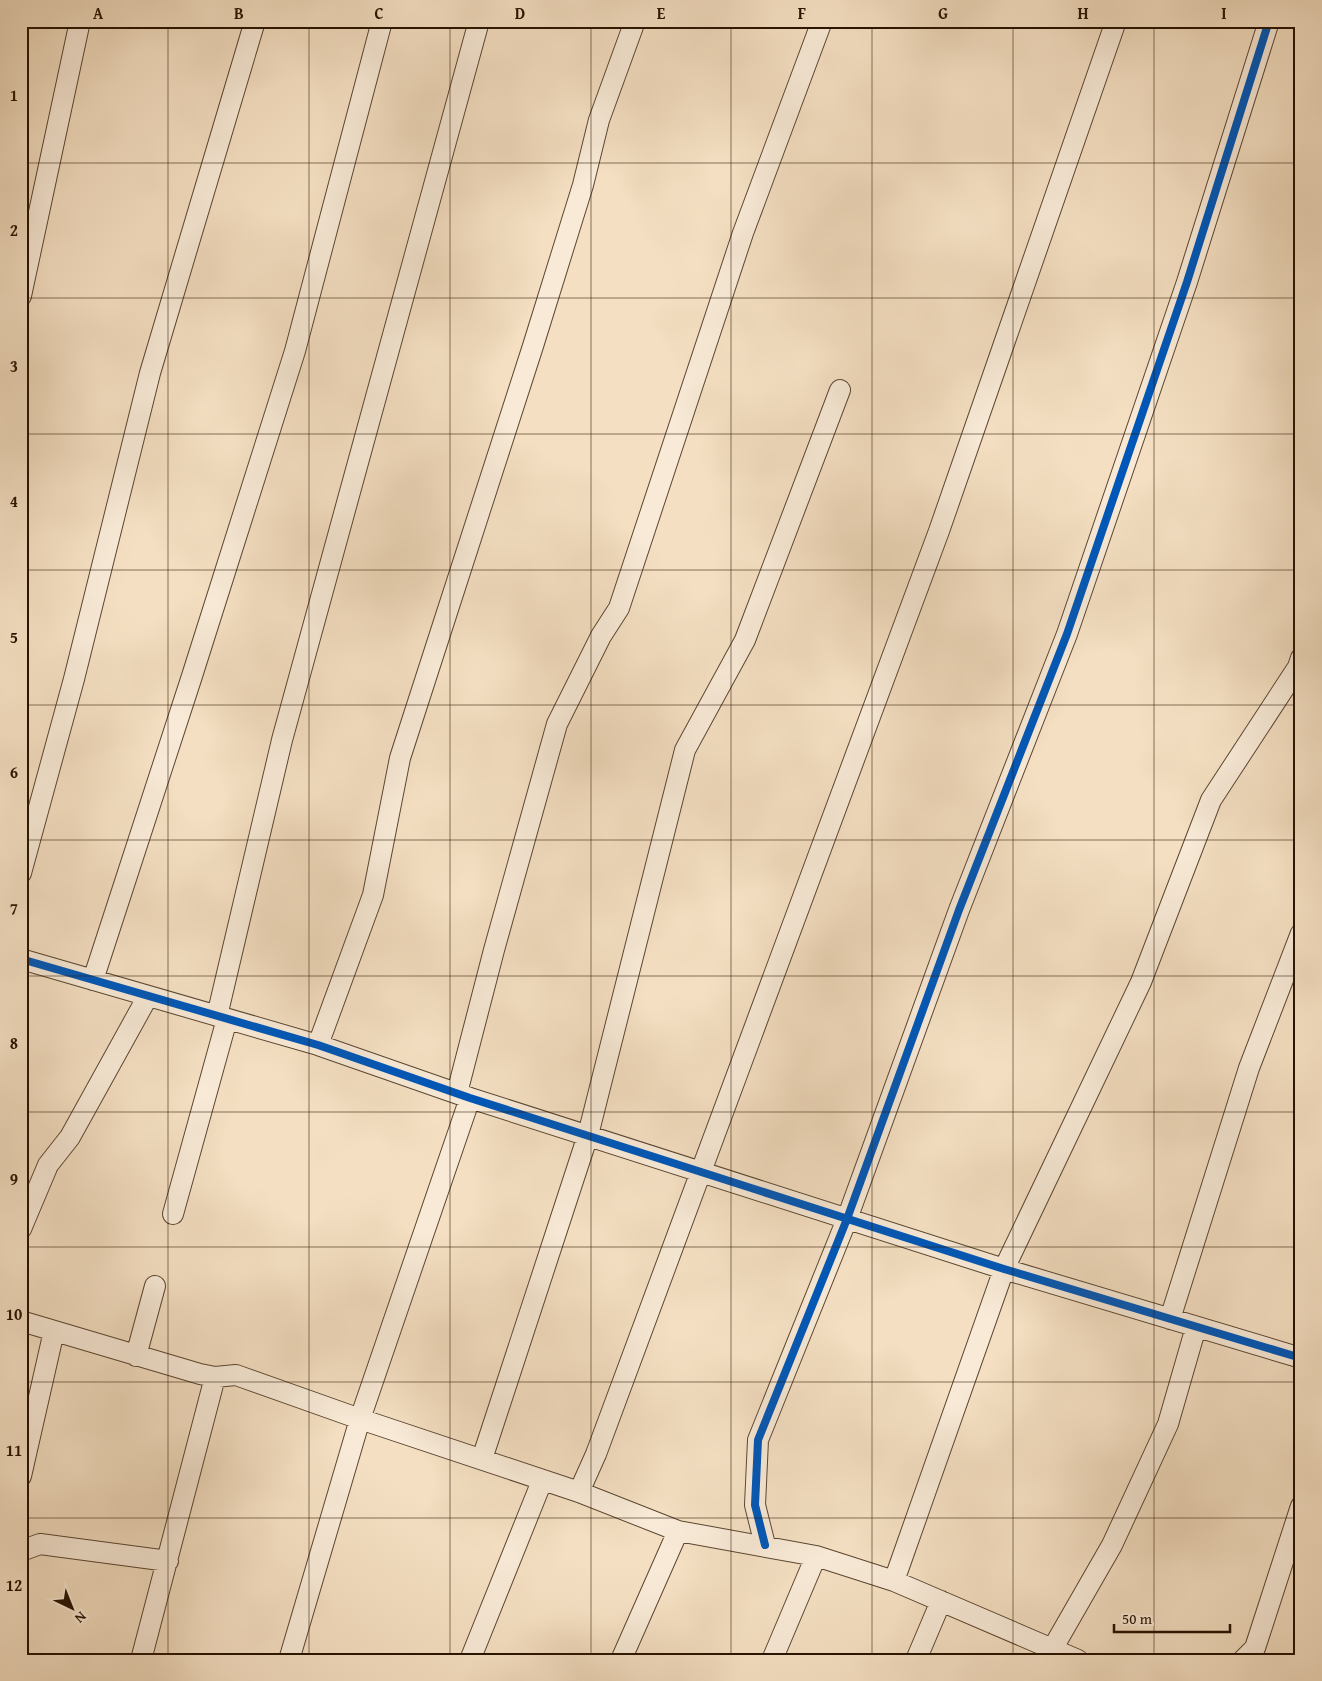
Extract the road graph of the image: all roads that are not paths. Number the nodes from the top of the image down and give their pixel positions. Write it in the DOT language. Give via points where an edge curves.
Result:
graph roads {
  1 [pos="80,21"];
  2 [pos="255,21"];
  3 [pos="382,21"];
  4 [pos="479,21"];
  5 [pos="634,21"];
  6 [pos="822,21"];
  7 [pos="1116,21"];
  8 [pos="1269,21"];
  9 [pos="21,296"];
  10 [pos="840,390"];
  11 [pos="1300,667"];
  12 [pos="21,873"];
  13 [pos="1301,932"];
  14 [pos="21,959"];
  15 [pos="92,980"];
  16 [pos="148,996"];
  17 [pos="222,1017"];
  18 [pos="318,1045"];
  19 [pos="463,1095"];
  20 [pos="588,1135"];
  21 [pos="702,1172"];
  22 [pos="174,1214"];
  23 [pos="847,1219"];
  24 [pos="21,1229"];
  25 [pos="1004,1269"];
  26 [pos="155,1286"];
  27 [pos="1170,1319"];
  28 [pos="21,1321"];
  29 [pos="1196,1327"];
  30 [pos="54,1331"];
  31 [pos="136,1356"];
  32 [pos="1301,1358"];
  33 [pos="214,1378"];
  34 [pos="360,1419"];
  35 [pos="482,1459"];
  36 [pos="21,1476"];
  37 [pos="542,1481"];
  38 [pos="579,1492"];
  39 [pos="1301,1506"];
  40 [pos="678,1531"];
  41 [pos="765,1545"];
  42 [pos="21,1550"];
  43 [pos="816,1556"];
  44 [pos="168,1561"];
  45 [pos="894,1580"];
  46 [pos="941,1601"];
  47 [pos="1049,1655"];
  48 [pos="141,1660"];
  49 [pos="289,1660"];
  50 [pos="470,1660"];
  51 [pos="621,1660"];
  52 [pos="772,1660"];
  53 [pos="916,1660"];
  54 [pos="1078,1660"];
  55 [pos="1243,1660"];
  1 -- 9 [label="street"];
  2 -- 12 [label="street" via="150,373 74,679"];
  3 -- 15 [label="street" via="295,351"];
  4 -- 17 [label="street" via="285,730"];
  5 -- 18 [label="street" via="599,120 583,185 536,336 400,758 374,895"];
  6 -- 19 [label="street" via="743,233 618,608 557,724 494,950"];
  7 -- 21 [label="street" via="939,531"];
  8 -- 23 [label="street" via="1188,282 1067,634 958,910"];
  10 -- 20 [label="street" via="745,640 685,750"];
  11 -- 25 [label="street" via="1211,800 1141,982"];
  13 -- 27 [label="street" via="1249,1068"];
  14 -- 15 [label="street"];
  15 -- 16 [label="street"];
  16 -- 17 [label="street"];
  16 -- 24 [label="street" via="70,1137 48,1165"];
  17 -- 18 [label="street"];
  17 -- 22 [label="street"];
  18 -- 19 [label="street"];
  19 -- 20 [label="street"];
  19 -- 34 [label="street"];
  20 -- 21 [label="street"];
  20 -- 35 [label="street"];
  21 -- 23 [label="street"];
  21 -- 38 [label="street"];
  23 -- 25 [label="street"];
  23 -- 41 [label="street" via="758,1440 755,1505"];
  25 -- 27 [label="street"];
  25 -- 45 [label="street"];
  26 -- 31 [label="street"];
  27 -- 29 [label="street"];
  28 -- 30 [label="street"];
  29 -- 32 [label="street"];
  29 -- 47 [label="street" via="1168,1424 1112,1545"];
  30 -- 31 [label="street"];
  30 -- 36 [label="street"];
  31 -- 33 [label="street"];
  33 -- 34 [label="street" via="236,1375"];
  33 -- 44 [label="street"];
  34 -- 35 [label="street"];
  34 -- 49 [label="street"];
  35 -- 37 [label="street"];
  37 -- 38 [label="street"];
  37 -- 50 [label="street"];
  38 -- 40 [label="street"];
  39 -- 55 [label="street" via="1254,1648"];
  40 -- 41 [label="street"];
  40 -- 51 [label="street"];
  41 -- 43 [label="street"];
  42 -- 44 [label="street" via="40,1544"];
  43 -- 45 [label="street"];
  43 -- 52 [label="street"];
  44 -- 48 [label="street"];
  45 -- 46 [label="street"];
  46 -- 47 [label="street"];
  46 -- 53 [label="street"];
  47 -- 54 [label="street"];
}
